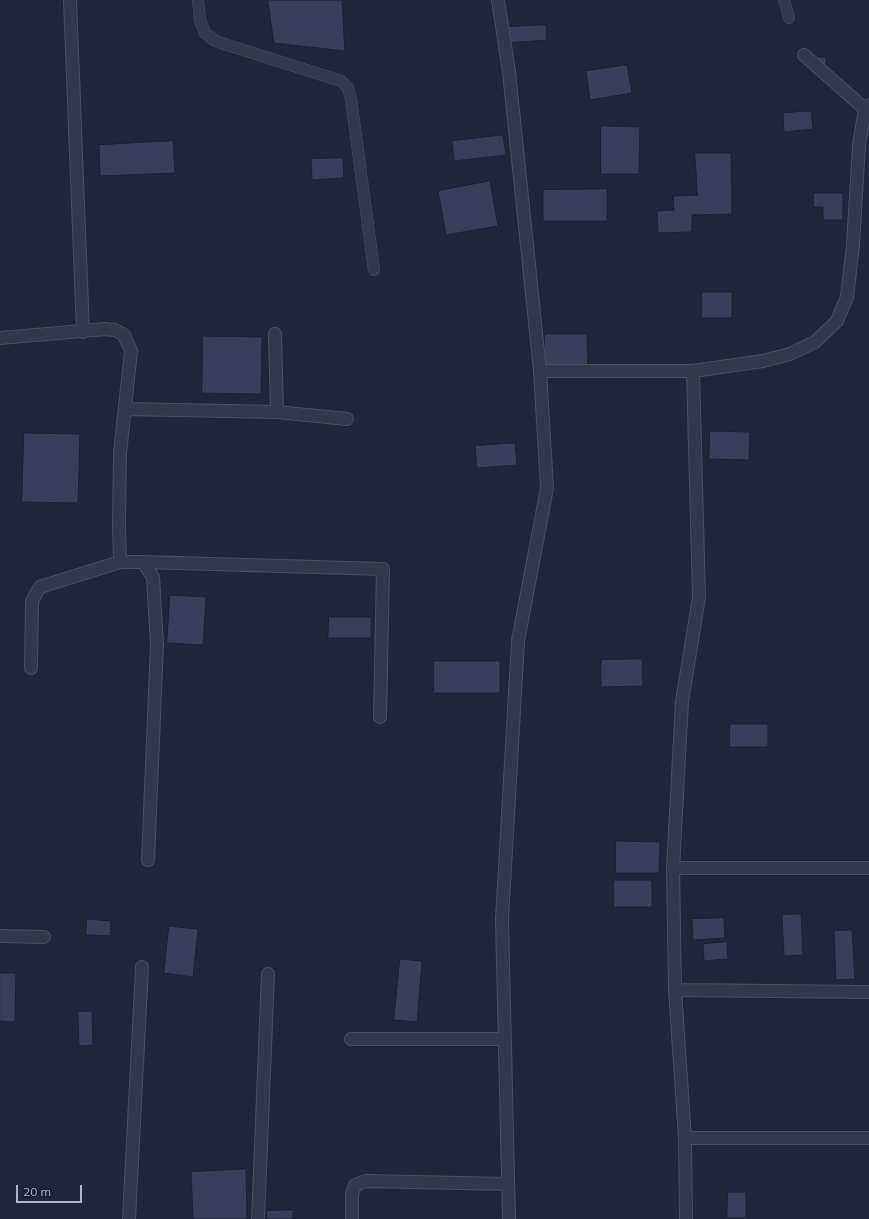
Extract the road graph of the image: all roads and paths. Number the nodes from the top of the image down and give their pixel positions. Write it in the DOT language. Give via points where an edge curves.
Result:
graph roads {
  1 [pos="70,0"];
  2 [pos="198,0"];
  3 [pos="498,0"];
  4 [pos="784,0"];
  5 [pos="789,18"];
  6 [pos="804,55"];
  7 [pos="867,107"];
  8 [pos="374,270"];
  9 [pos="83,332"];
  10 [pos="275,334"];
  11 [pos="0,338"];
  12 [pos="540,371"];
  13 [pos="693,371"];
  14 [pos="125,409"];
  15 [pos="277,412"];
  16 [pos="347,419"];
  17 [pos="120,562"];
  18 [pos="143,562"];
  19 [pos="31,668"];
  20 [pos="380,716"];
  21 [pos="148,860"];
  22 [pos="673,868"];
  23 [pos="869,868"];
  24 [pos="0,936"];
  25 [pos="44,937"];
  26 [pos="142,967"];
  27 [pos="268,974"];
  28 [pos="675,990"];
  29 [pos="869,992"];
  30 [pos="351,1039"];
  31 [pos="505,1039"];
  32 [pos="685,1138"];
  33 [pos="869,1138"];
  34 [pos="508,1184"];
  35 [pos="129,1219"];
  36 [pos="258,1219"];
  37 [pos="352,1219"];
  38 [pos="509,1219"];
  39 [pos="686,1219"];
  1 -- 9 [label="street"];
  2 -- 8 [label="lane" via="200,20 205,33 215,41 341,81 348,88"];
  3 -- 12 [label="street" via="509,72"];
  4 -- 5 [label="lane"];
  6 -- 7 [label="street"];
  7 -- 13 [label="street" via="859,145 847,297 837,321 815,342 790,354 763,361"];
  9 -- 11 [label="street"];
  9 -- 14 [label="street" via="105,329 115,330 124,335 131,351"];
  10 -- 15 [label="street"];
  12 -- 13 [label="street"];
  12 -- 31 [label="street" via="547,488 518,641 502,919"];
  13 -- 22 [label="street" via="699,597 682,702"];
  14 -- 15 [label="street"];
  14 -- 17 [label="street" via="120,453"];
  15 -- 16 [label="street"];
  17 -- 18 [label="street"];
  17 -- 19 [label="street" via="40,587 32,602"];
  18 -- 20 [label="street" via="383,569"];
  18 -- 21 [label="street" via="153,577 157,644"];
  22 -- 23 [label="street"];
  22 -- 28 [label="street"];
  24 -- 25 [label="street"];
  26 -- 35 [label="street"];
  27 -- 36 [label="street"];
  28 -- 29 [label="street"];
  28 -- 32 [label="street"];
  30 -- 31 [label="street"];
  31 -- 34 [label="street"];
  32 -- 33 [label="street"];
  32 -- 39 [label="street"];
  34 -- 37 [label="street" via="366,1181 355,1185 352,1194"];
  34 -- 38 [label="street"];
}
